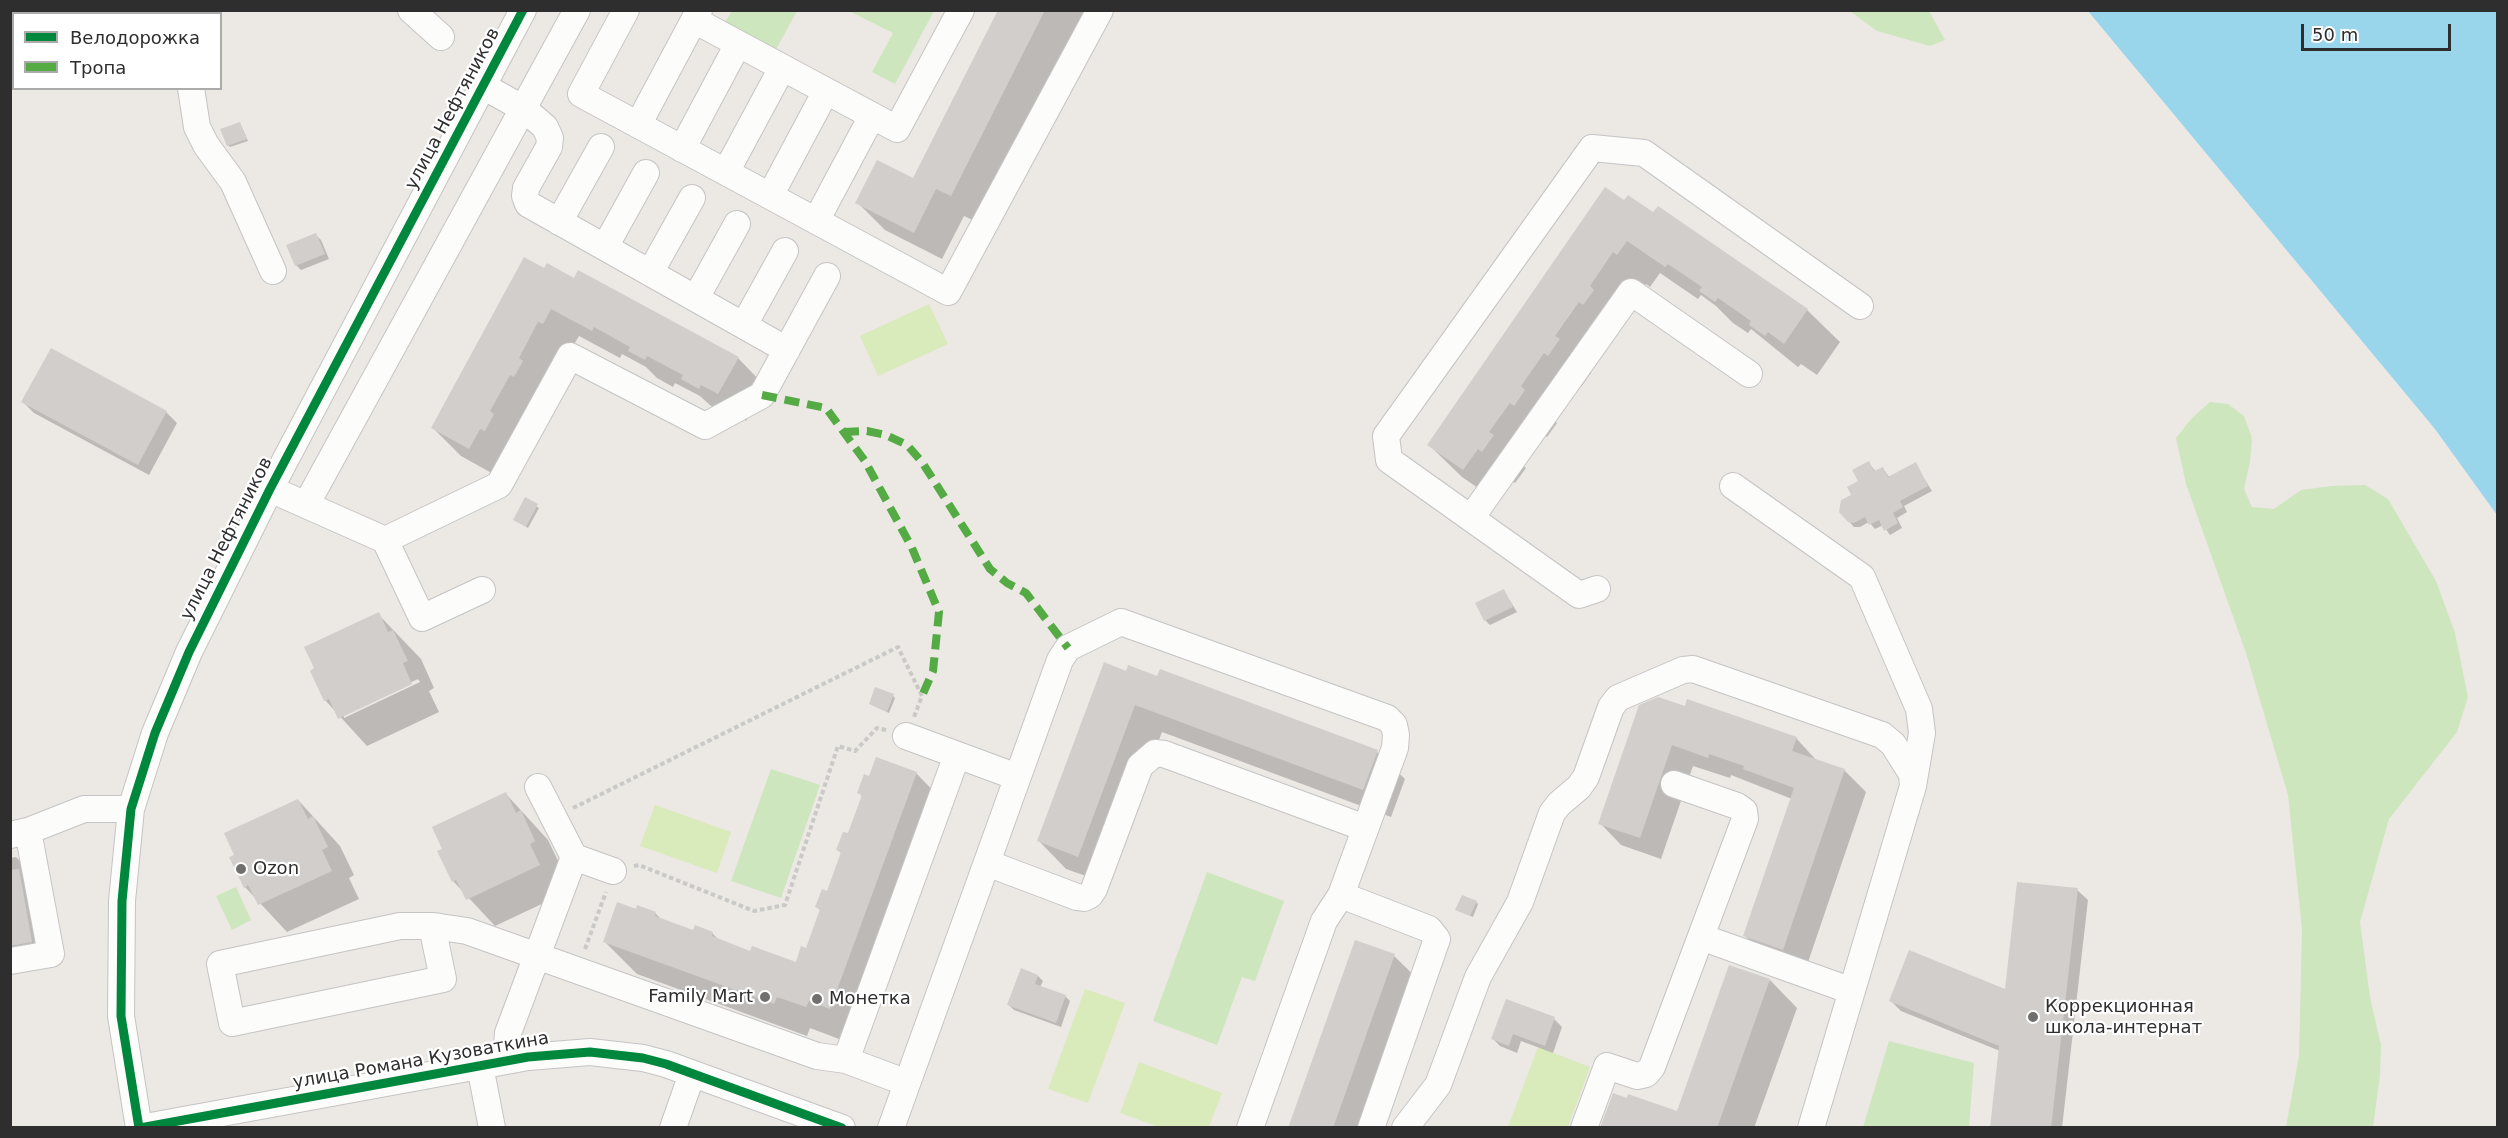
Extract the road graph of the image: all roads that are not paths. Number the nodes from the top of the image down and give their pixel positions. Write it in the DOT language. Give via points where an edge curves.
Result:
graph roads {
  1 [pos="411,10"];
  2 [pos="523,10"];
  3 [pos="577,10"];
  4 [pos="626,10"];
  5 [pos="961,10"];
  6 [pos="1100,10"];
  7 [pos="697,15"];
  8 [pos="441,37"];
  9 [pos="738,44"];
  10 [pos="782,68"];
  11 [pos="483,86"];
  12 [pos="191,90"];
  13 [pos="826,91"];
  14 [pos="524,109"];
  15 [pos="872,116"];
  16 [pos="638,125"];
  17 [pos="601,147"];
  18 [pos="682,149"];
  19 [pos="726,172"];
  20 [pos="646,173"];
  21 [pos="770,196"];
  22 [pos="692,198"];
  23 [pos="816,221"];
  24 [pos="559,222"];
  25 [pos="737,224"];
  26 [pos="605,247"];
  27 [pos="785,251"];
  28 [pos="273,272"];
  29 [pos="650,273"];
  30 [pos="827,276"];
  31 [pos="696,298"];
  32 [pos="1860,306"];
  33 [pos="744,325"];
  34 [pos="787,350"];
  35 [pos="1749,374"];
  36 [pos="1733,486"];
  37 [pos="270,489"];
  38 [pos="306,505"];
  39 [pos="1471,518"];
  40 [pos="385,540"];
  41 [pos="1597,589"];
  42 [pos="482,590"];
  43 [pos="906,736"];
  44 [pos="957,755"];
  45 [pos="1017,777"];
  46 [pos="1674,784"];
  47 [pos="1913,786"];
  48 [pos="538,787"];
  49 [pos="131,809"];
  50 [pos="1365,828"];
  51 [pos="20,833"];
  52 [pos="574,857"];
  53 [pos="987,863"];
  54 [pos="613,871"];
  55 [pos="1341,895"];
  56 [pos="432,926"];
  57 [pos="1701,937"];
  58 [pos="538,956"];
  59 [pos="10,961"];
  60 [pos="1852,991"];
  61 [pos="846,1060"];
  62 [pos="506,1061"];
  63 [pos="480,1066"];
  64 [pos="692,1074"];
  65 [pos="907,1083"];
  66 [pos="139,1128"];
  67 [pos="492,1128"];
  68 [pos="673,1128"];
  69 [pos="842,1128"];
  70 [pos="891,1128"];
  71 [pos="1250,1128"];
  72 [pos="1371,1128"];
  73 [pos="1405,1128"];
  74 [pos="1584,1128"];
  75 [pos="1812,1128"];
  1 -- 8 [label="street"];
  2 -- 11 [label="street, улица Нефтяников"];
  3 -- 14 [label="street"];
  4 -- 16 [label="street" via="581,94"];
  5 -- 15 [label="street" via="897,129"];
  6 -- 23 [label="street" via="948,291"];
  7 -- 9 [label="street"];
  7 -- 16 [label="street"];
  9 -- 10 [label="street"];
  9 -- 18 [label="street"];
  10 -- 13 [label="street"];
  10 -- 19 [label="street"];
  11 -- 14 [label="street"];
  11 -- 37 [label="street, улица Нефтяников"];
  12 -- 28 [label="street" via="197,127 233,182"];
  13 -- 15 [label="street"];
  13 -- 21 [label="street"];
  14 -- 24 [label="street" via="544,127 549,138 549,147 525,196 528,204"];
  14 -- 38 [label="street"];
  15 -- 23 [label="street"];
  16 -- 18 [label="street"];
  17 -- 24 [label="street"];
  18 -- 19 [label="street"];
  19 -- 21 [label="street"];
  20 -- 26 [label="street"];
  21 -- 23 [label="street"];
  22 -- 29 [label="street"];
  24 -- 26 [label="street"];
  25 -- 31 [label="street"];
  26 -- 29 [label="street"];
  27 -- 33 [label="street"];
  29 -- 31 [label="street"];
  30 -- 34 [label="street"];
  31 -- 33 [label="street"];
  32 -- 39 [label="street" via="1644,153 1592,148 1386,436 1389,460"];
  33 -- 34 [label="street"];
  34 -- 40 [label="street" via="762,395 705,426 570,356 499,485"];
  35 -- 39 [label="street" via="1631,292"];
  36 -- 47 [label="street" via="1862,577 1918,709 1922,733"];
  37 -- 38 [label="street"];
  37 -- 49 [label="street, улица Нефтяников" via="189,652 155,733"];
  38 -- 40 [label="street"];
  39 -- 41 [label="street" via="1579,595"];
  40 -- 42 [label="street" via="422,618"];
  43 -- 44 [label="street"];
  44 -- 45 [label="street"];
  44 -- 61 [label="street"];
  45 -- 50 [label="street" via="1064,652 1120,622 1387,718 1394,725 1395,748"];
  45 -- 53 [label="street"];
  46 -- 57 [label="street" via="1744,811 1745,819"];
  47 -- 60 [label="street"];
  47 -- 73 [label="street" via="1912,774 1893,744 1882,735 1693,669 1618,698 1611,707 1586,777 1552,813 1520,902 1478,977 1438,1084"];
  48 -- 52 [label="street"];
  49 -- 51 [label="street" via="84,809"];
  49 -- 66 [label="street, улица Нефтяников" via="122,901 121,1016"];
  50 -- 53 [label="street" via="1155,753 1140,765 1090,895 1077,897"];
  50 -- 55 [label="street"];
  51 -- 59 [label="street" via="51,954"];
  52 -- 54 [label="street"];
  52 -- 58 [label="street"];
  53 -- 65 [label="street"];
  55 -- 71 [label="street" via="1324,921"];
  55 -- 72 [label="street" via="1429,929 1437,939"];
  56 -- 56 [label="street" via="443,979 232,1023 220,964 400,926"];
  56 -- 58 [label="street" via="467,931"];
  57 -- 60 [label="street"];
  57 -- 74 [label="street" via="1652,1067 1646,1074 1636,1076 1606,1066"];
  58 -- 61 [label="street" via="817,1056"];
  58 -- 62 [label="street" via="508,1033"];
  60 -- 75 [label="street"];
  61 -- 65 [label="street"];
  62 -- 63 [label="street, улица Романа Кузоваткина"];
  62 -- 64 [label="street, улица Романа Кузоваткина" via="590,1052 643,1058"];
  63 -- 66 [label="street, улица Романа Кузоваткина"];
  63 -- 67 [label="street"];
  64 -- 68 [label="street"];
  64 -- 69 [label="street, улица Романа Кузоваткина"];
  65 -- 70 [label="street"];
}
